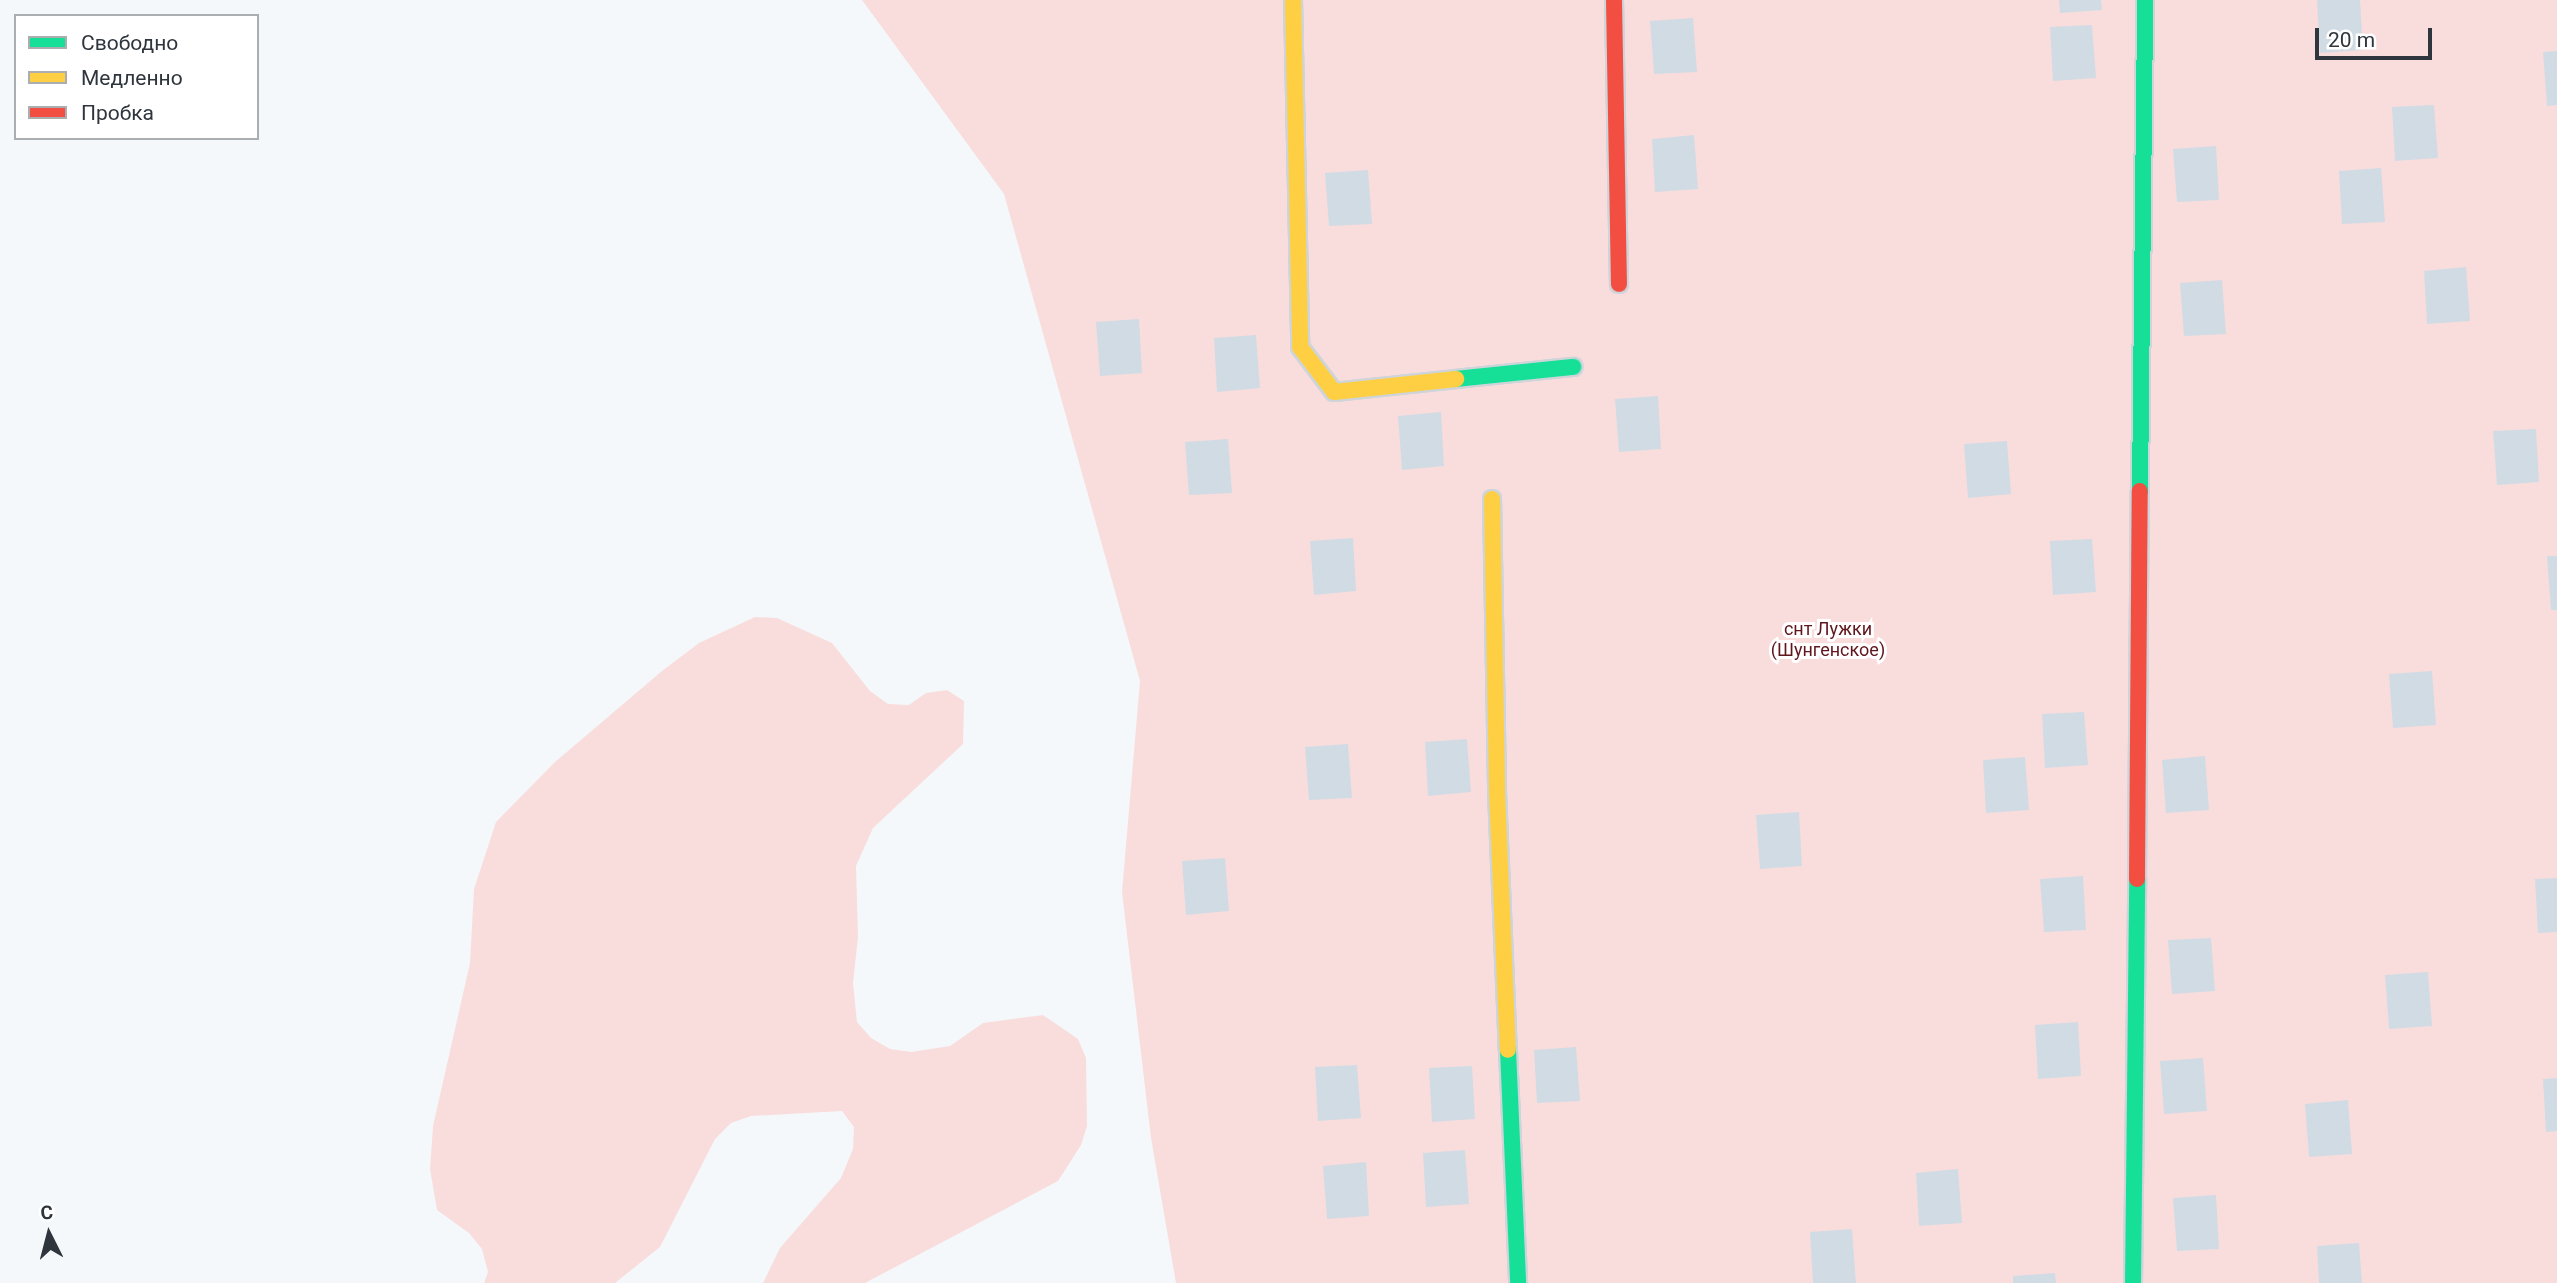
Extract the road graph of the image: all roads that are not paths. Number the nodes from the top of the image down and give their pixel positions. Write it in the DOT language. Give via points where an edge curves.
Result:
graph roads {
  1 [pos="1293,0"];
  2 [pos="1614,0"];
  3 [pos="2145,0"];
  4 [pos="1619,284"];
  5 [pos="1573,367"];
  6 [pos="1492,499"];
  7 [pos="1518,1283"];
  8 [pos="2133,1283"];
  1 -- 5 [label="street" via="1300,347 1327,383 1334,392"];
  2 -- 4 [label="street"];
  3 -- 8 [label="street"];
  6 -- 7 [label="street" via="1497,792"];
}
